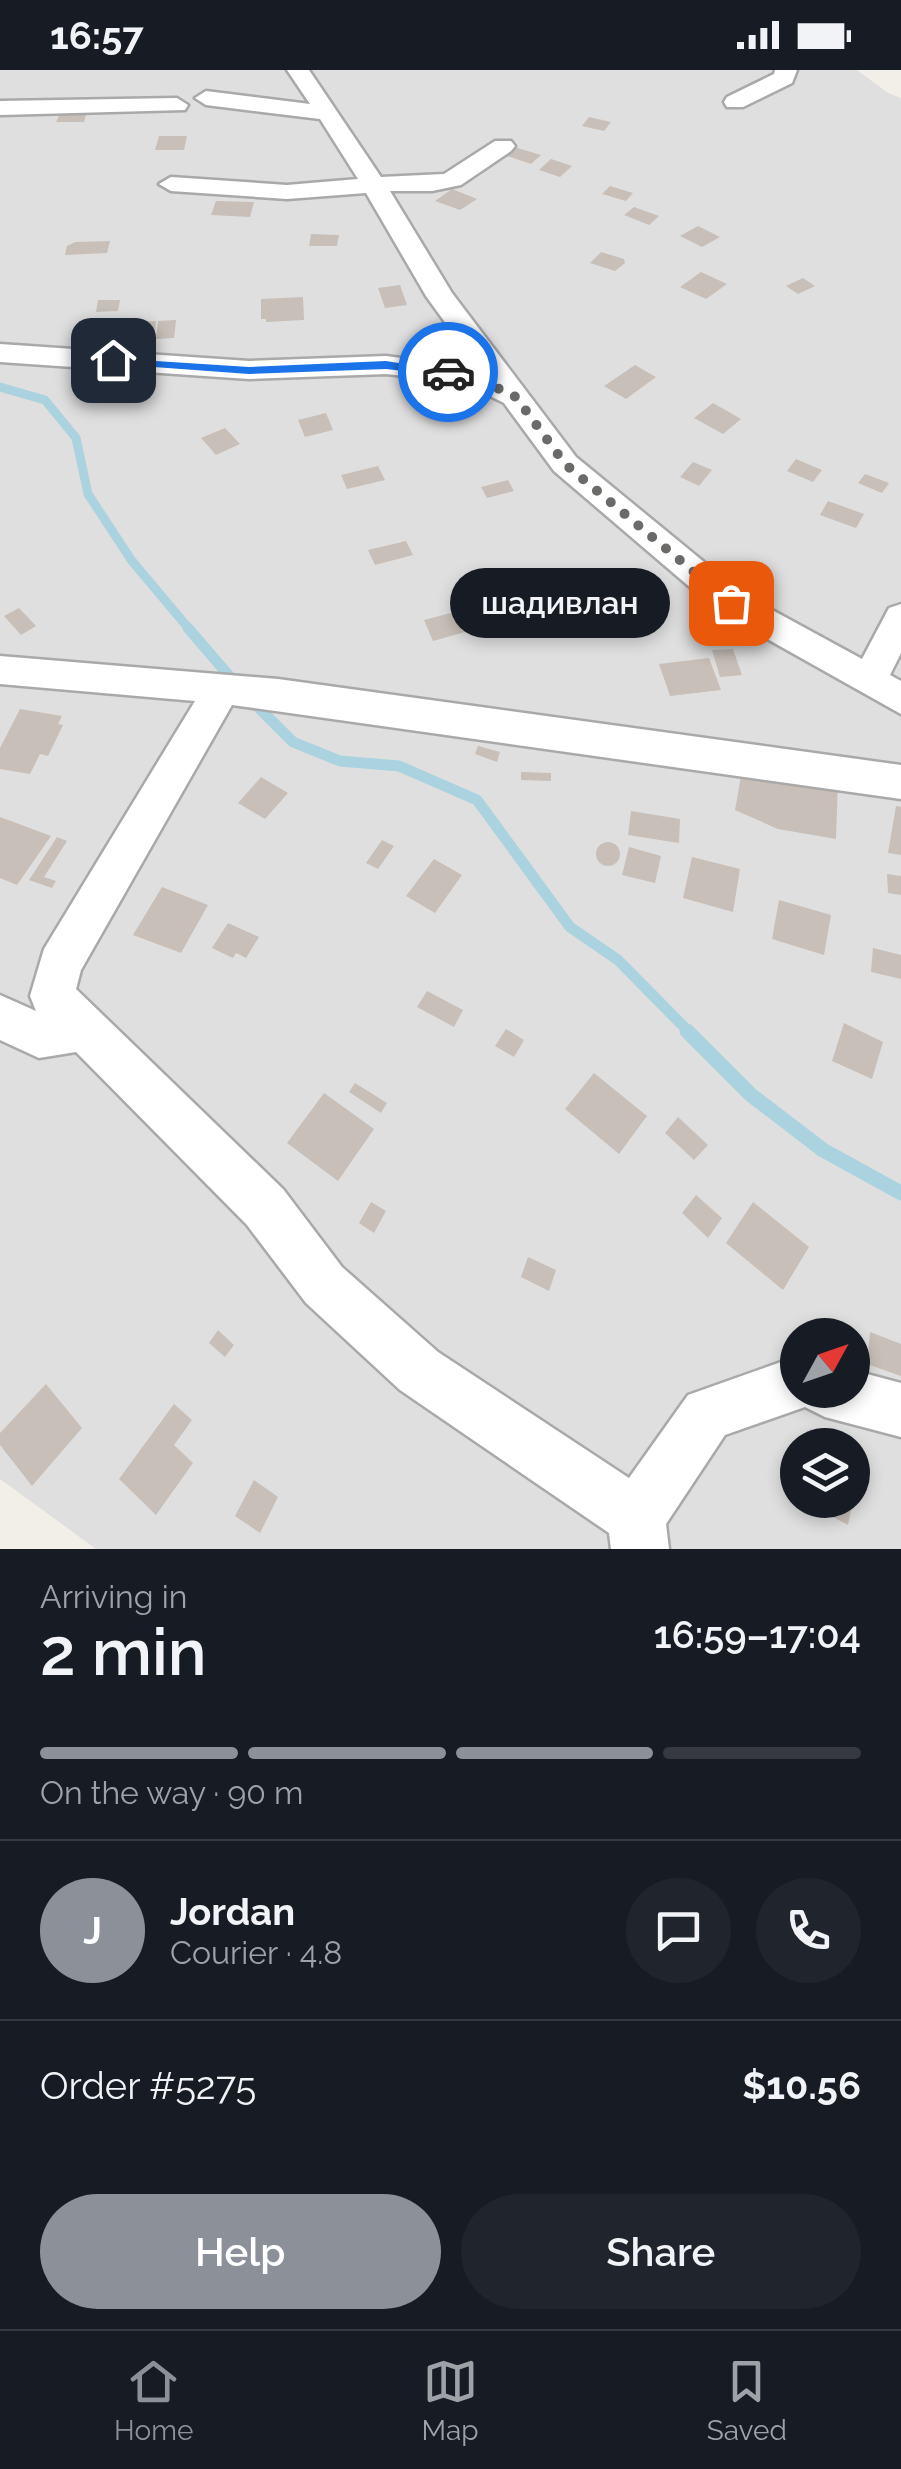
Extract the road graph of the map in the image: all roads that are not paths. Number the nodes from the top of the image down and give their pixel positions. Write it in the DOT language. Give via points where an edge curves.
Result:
graph roads {
  1 [pos="298,70"];
  2 [pos="786,70"];
  3 [pos="206,98"];
  4 [pos="735,102"];
  5 [pos="177,105"];
  6 [pos="0,108"];
  7 [pos="328,113"];
  8 [pos="503,146"];
  9 [pos="171,184"];
  10 [pos="376,188"];
  11 [pos="0,353"];
  12 [pos="516,397"];
  13 [pos="901,616"];
  14 [pos="0,670"];
  15 [pos="870,681"];
  16 [pos="222,689"];
  17 [pos="901,699"];
  18 [pos="901,782"];
  19 [pos="0,1017"];
  20 [pos="84,1028"];
  21 [pos="780,1389"];
  22 [pos="870,1402"];
  23 [pos="901,1410"];
  24 [pos="638,1533"];
  1 -- 7 [label="street"];
  2 -- 4 [label="street" via="784,78"];
  3 -- 7 [label="street"];
  5 -- 6 [label="street"];
  7 -- 10 [label="street"];
  8 -- 10 [label="street" via="452,180"];
  9 -- 10 [label="street" via="287,192"];
  10 -- 12 [label="street" via="440,296"];
  11 -- 12 [label="street" via="249,370 386,365 468,374"];
  12 -- 15 [label="street" via="565,464 731,603"];
  13 -- 15 [label="street"];
  14 -- 16 [label="street"];
  15 -- 17 [label="street"];
  16 -- 18 [label="street"];
  16 -- 20 [label="street" via="60,964 52,996"];
  19 -- 20 [label="street" via="39,1036"];
  20 -- 24 [label="street" via="265,1206 324,1286 406,1358"];
  21 -- 24 [label="street" via="707,1414"];
  22 -- 23 [label="street"];
}
